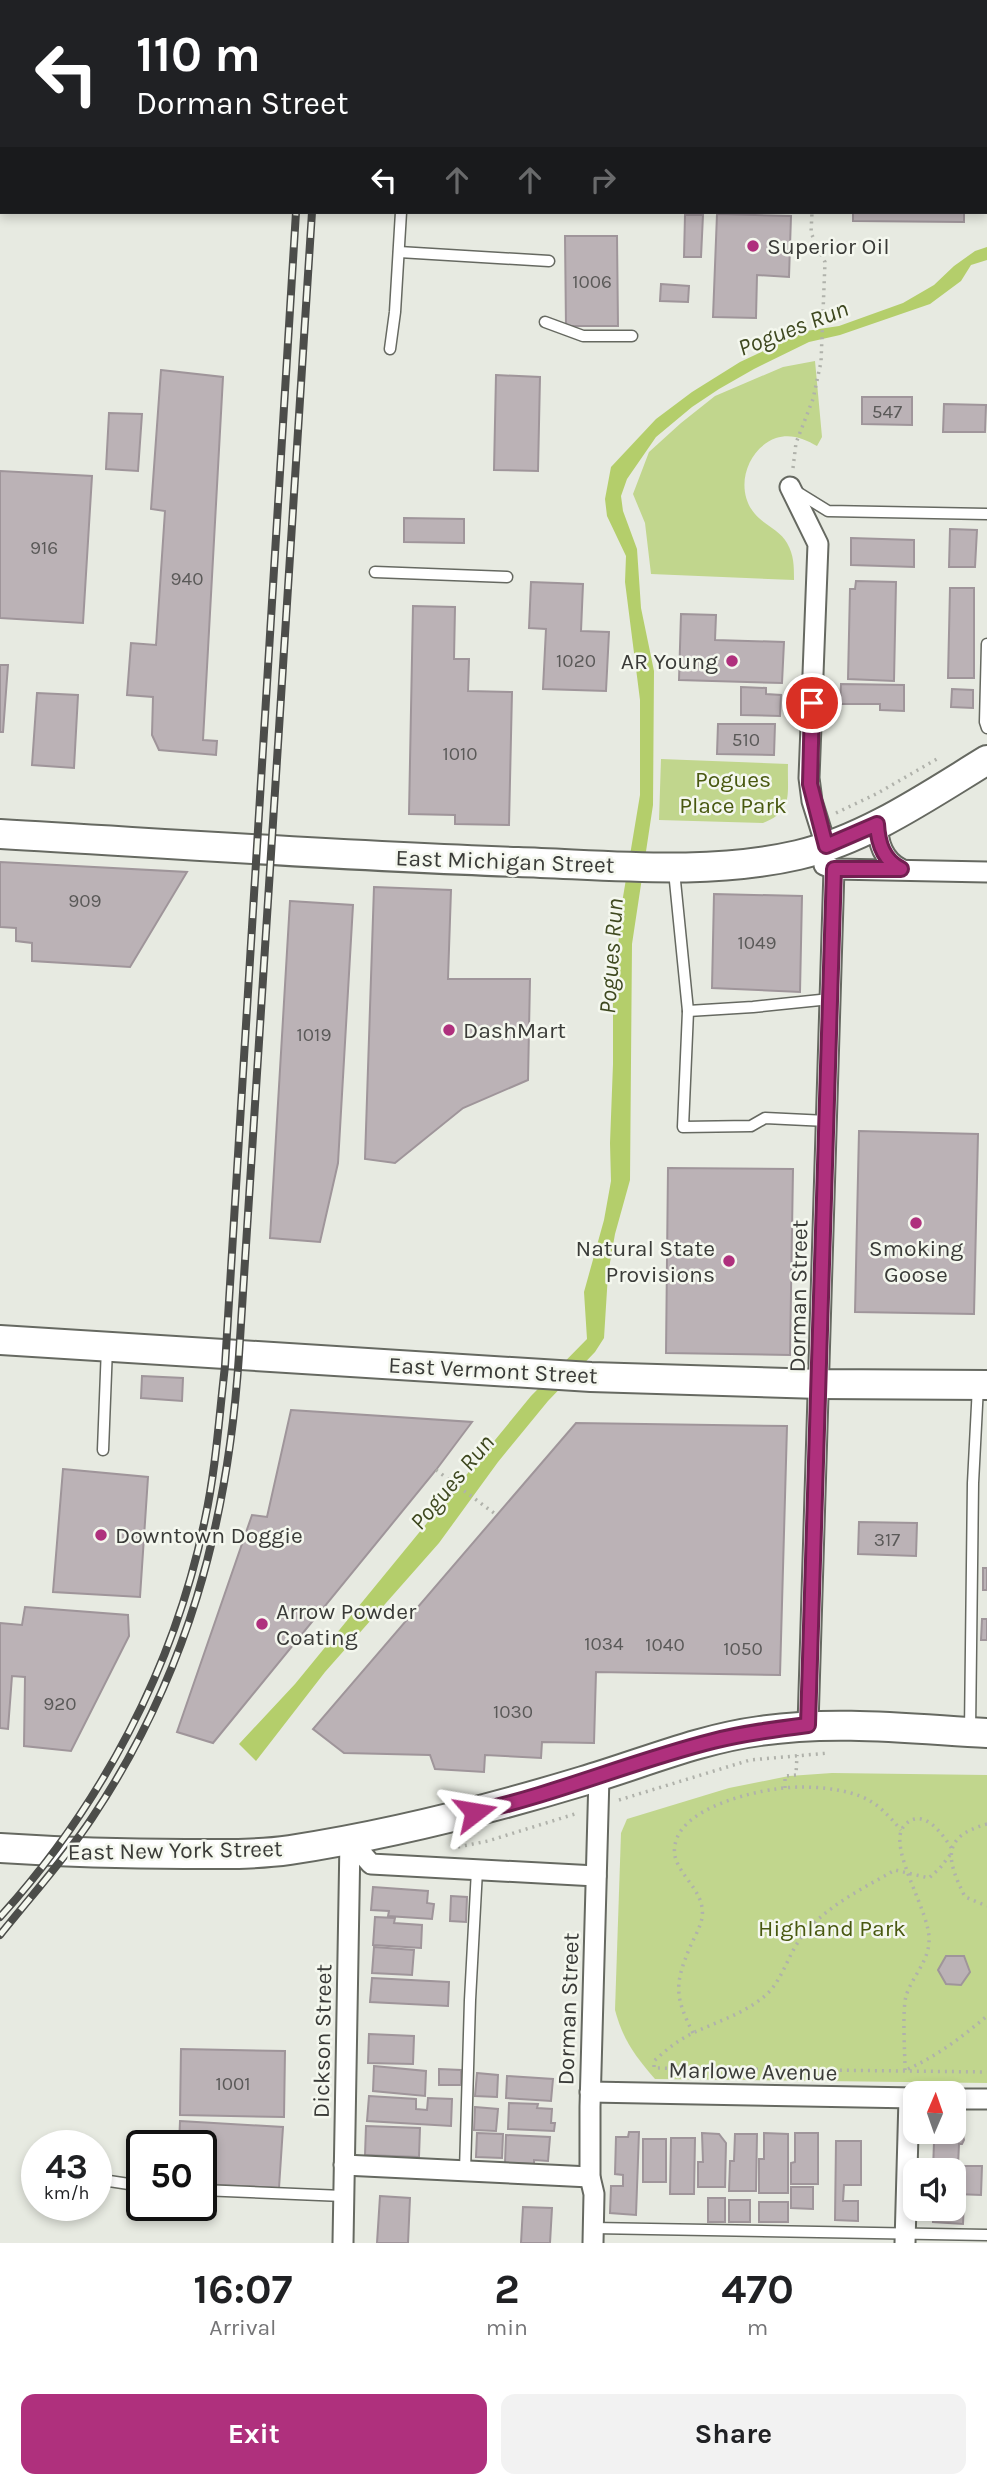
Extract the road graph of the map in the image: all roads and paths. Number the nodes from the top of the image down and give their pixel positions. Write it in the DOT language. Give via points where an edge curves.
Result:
graph roads {
  1 [pos="401,214"];
  2 [pos="812,214"];
  3 [pos="399,252"];
  4 [pos="549,261"];
  5 [pos="545,322"];
  6 [pos="632,336"];
  7 [pos="390,349"];
  8 [pos="790,487"];
  9 [pos="987,514"];
  10 [pos="375,572"];
  11 [pos="507,577"];
  12 [pos="987,644"];
  13 [pos="987,728"];
  14 [pos="941,757"];
  15 [pos="987,760"];
  16 [pos="877,824"];
  17 [pos="0,834"];
  18 [pos="826,845"];
  19 [pos="672,867"];
  20 [pos="901,869"];
  21 [pos="987,872"];
  22 [pos="830,999"];
  23 [pos="688,1011"];
  24 [pos="827,1121"];
  25 [pos="0,1340"];
  26 [pos="107,1347"];
  27 [pos="820,1384"];
  28 [pos="983,1385"];
  29 [pos="103,1450"];
  30 [pos="436,1470"];
  31 [pos="498,1516"];
  32 [pos="808,1725"];
  33 [pos="978,1732"];
  34 [pos="835,1753"];
  35 [pos="797,1754"];
  36 [pos="599,1776"];
  37 [pos="785,1788"];
  38 [pos="598,1807"];
  39 [pos="987,1824"];
  40 [pos="901,1830"];
  41 [pos="350,1840"];
  42 [pos="0,1848"];
  43 [pos="952,1849"];
  44 [pos="950,1855"];
  45 [pos="477,1870"];
  46 [pos="908,1873"];
  47 [pos="596,1876"];
  48 [pos="987,1906"];
  49 [pos="987,2016"];
  50 [pos="693,2033"];
  51 [pos="905,2070"];
  52 [pos="987,2072"];
  53 [pos="590,2092"];
  54 [pos="903,2098"];
  55 [pos="966,2099"];
  56 [pos="987,2099"];
  57 [pos="910,2144"];
  58 [pos="344,2165"];
  59 [pos="465,2171"];
  60 [pos="590,2176"];
  61 [pos="217,2191"];
  62 [pos="343,2196"];
  63 [pos="593,2235"];
  64 [pos="987,2235"];
  65 [pos="905,2238"];
  66 [pos="343,2243"];
  1 -- 3 [label="lane"];
  2 -- 8 [label="path" via="811,233 825,262 821,362 814,399 796,443"];
  3 -- 4 [label="lane"];
  3 -- 7 [label="lane"];
  5 -- 6 [label="lane" via="583,336"];
  8 -- 9 [label="lane" via="828,511"];
  8 -- 18 [label="street, Dorman Street" via="818,544 809,778"];
  10 -- 11 [label="lane"];
  12 -- 13 [label="lane"];
  14 -- 18 [label="path" via="876,794"];
  15 -- 16 [label="main road, East Michigan Street"];
  16 -- 18 [label="main road, East Michigan Street"];
  16 -- 20 [label="street" via="878,841 890,864"];
  17 -- 19 [label="main road, East Michigan Street" via="410,858"];
  18 -- 19 [label="main road, East Michigan Street" via="748,863"];
  18 -- 20 [label="street"];
  18 -- 22 [label="street, Dorman Street"];
  19 -- 23 [label="lane"];
  20 -- 21 [label="street"];
  22 -- 23 [label="lane"];
  22 -- 24 [label="street, Dorman Street"];
  23 -- 24 [label="lane" via="683,1127 751,1126 765,1118"];
  24 -- 27 [label="street, Dorman Street"];
  25 -- 26 [label="main road, East Vermont Street"];
  26 -- 27 [label="main road, East Vermont Street" via="592,1377"];
  26 -- 29 [label="lane"];
  27 -- 28 [label="main road, East Vermont Street"];
  27 -- 32 [label="street, Dorman Street"];
  28 -- 33 [label="lane" via="973,1483"];
  30 -- 31 [label="path"];
  32 -- 33 [label="main road, East New York Street"];
  32 -- 35 [label="path"];
  32 -- 36 [label="main road, East New York Street" via="713,1741"];
  34 -- 35 [label="path"];
  35 -- 37 [label="path" via="796,1775 785,1776"];
  35 -- 38 [label="path" via="750,1760"];
  36 -- 38 [label="street, Dorman Street"];
  36 -- 41 [label="main road, East New York Street" via="500,1806"];
  37 -- 40 [label="path" via="860,1796 881,1807"];
  37 -- 50 [label="path" via="703,1811 676,1839 673,1856 697,1889 703,1916 678,1981 683,2013"];
  38 -- 47 [label="street, Dorman Street"];
  39 -- 43 [label="path" via="972,1828"];
  40 -- 43 [label="path" via="919,1818 938,1829"];
  40 -- 46 [label="path" via="899,1844"];
  41 -- 42 [label="main road, East New York Street" via="242,1854"];
  41 -- 45 [label="street" via="371,1864"];
  41 -- 58 [label="street, Dickson Street"];
  43 -- 44 [label="path"];
  44 -- 46 [label="path" via="929,1878"];
  44 -- 48 [label="path" via="965,1896"];
  45 -- 47 [label="street"];
  45 -- 59 [label="lane"];
  46 -- 50 [label="path" via="895,1870 833,1908 798,1941 768,1993"];
  46 -- 51 [label="path" via="930,1939 928,1953 906,1997"];
  47 -- 53 [label="street, Dorman Street"];
  49 -- 51 [label="path" via="928,2060"];
  50 -- 51 [label="path" via="667,2049 654,2061 654,2068"];
  51 -- 52 [label="path"];
  53 -- 54 [label="street, Marlowe Avenue"];
  53 -- 60 [label="street, Dorman Street"];
  55 -- 56 [label="street"];
  57 -- 65 [label="street"];
  58 -- 59 [label="street"];
  58 -- 62 [label="street, Dickson Street"];
  59 -- 60 [label="street"];
  60 -- 63 [label="street, Dorman Street"];
  61 -- 62 [label="lane"];
  62 -- 66 [label="street, Dickson Street"];
  63 -- 65 [label="lane"];
  64 -- 65 [label="lane"];
}
